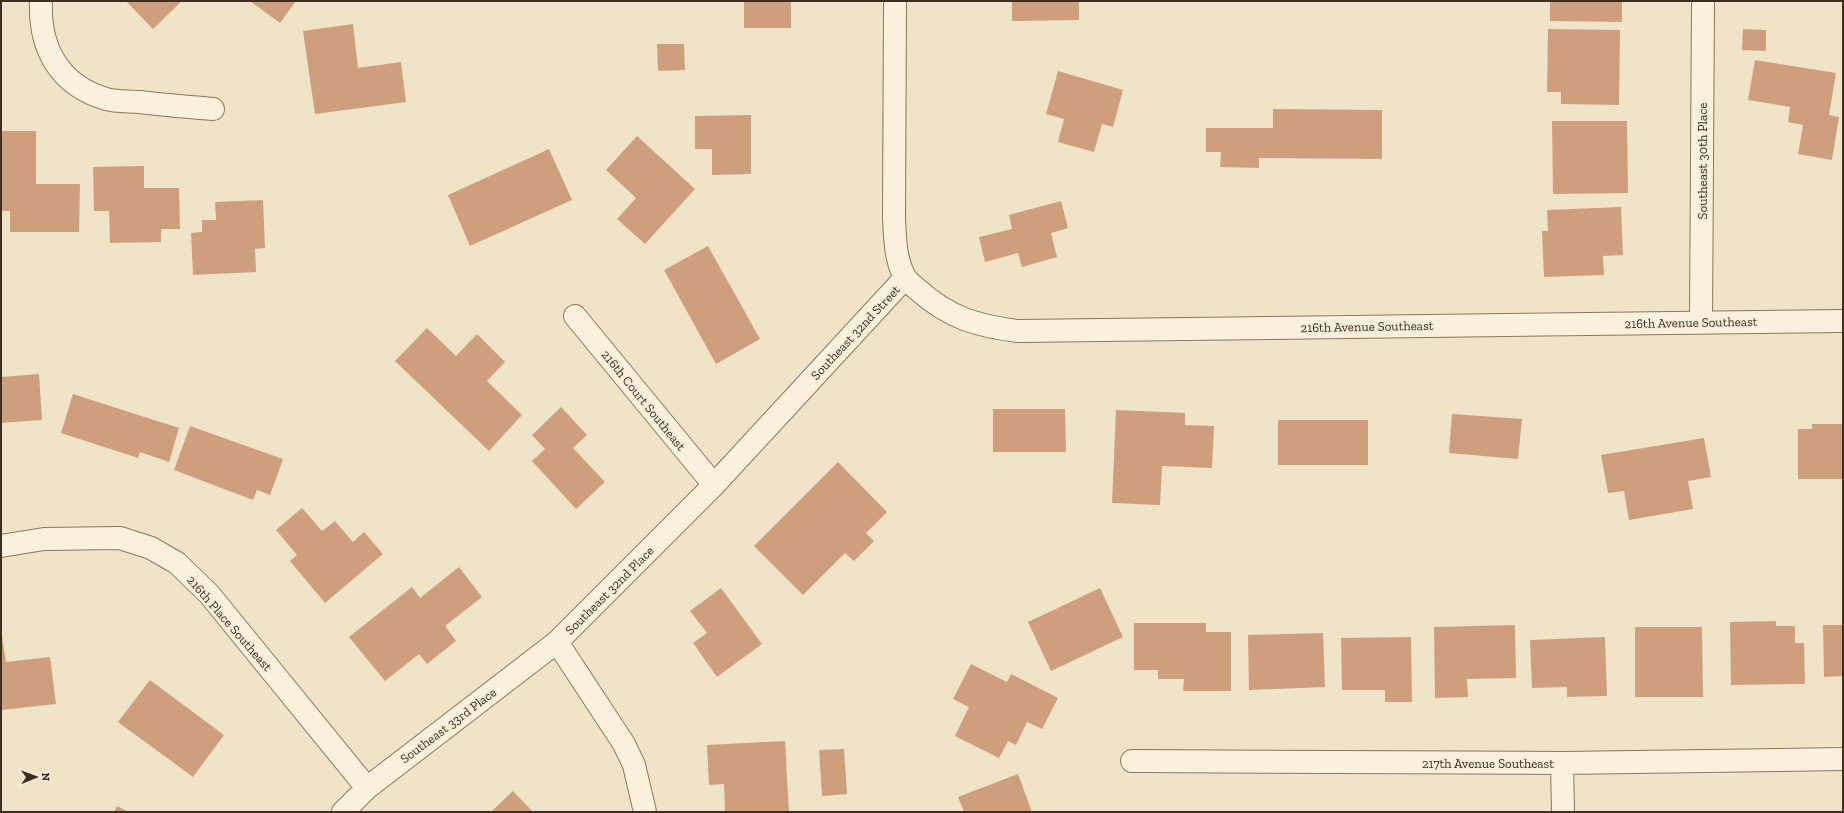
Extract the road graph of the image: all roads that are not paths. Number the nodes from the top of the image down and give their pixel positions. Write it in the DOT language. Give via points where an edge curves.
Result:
graph roads {
  1 [pos="41,1"];
  2 [pos="895,1"];
  3 [pos="1703,1"];
  4 [pos="213,109"];
  5 [pos="905,278"];
  6 [pos="575,316"];
  7 [pos="1701,321"];
  8 [pos="1843,321"];
  9 [pos="714,485"];
  10 [pos="1,546"];
  11 [pos="557,642"];
  12 [pos="1843,759"];
  13 [pos="1132,761"];
  14 [pos="1562,763"];
  15 [pos="367,788"];
  16 [pos="343,812"];
  17 [pos="645,812"];
  18 [pos="1563,812"];
  1 -- 4 [label="street" via="43,36 50,56 66,76 84,90 107,100"];
  2 -- 5 [label="street, Southeast 32nd Street" via="895,248"];
  3 -- 7 [label="street, Southeast 30th Place"];
  5 -- 7 [label="street, 216th Avenue Southeast" via="929,300 959,318 984,326 1018,331"];
  5 -- 9 [label="street, Southeast 32nd Street"];
  6 -- 9 [label="street, 216th Court Southeast"];
  7 -- 8 [label="street, 216th Avenue Southeast"];
  9 -- 11 [label="street, Southeast 32nd Place"];
  10 -- 15 [label="street, 216th Place Southeast" via="44,539 120,538 151,548 177,562 209,594"];
  11 -- 15 [label="street, Southeast 33rd Place"];
  11 -- 17 [label="street, Southeast 32nd Place" via="624,744 634,765"];
  12 -- 14 [label="street, 217th Avenue Southeast"];
  13 -- 14 [label="street, 217th Avenue Southeast"];
  14 -- 18 [label="street"];
  15 -- 16 [label="street, Southeast 33rd Place"];
}
